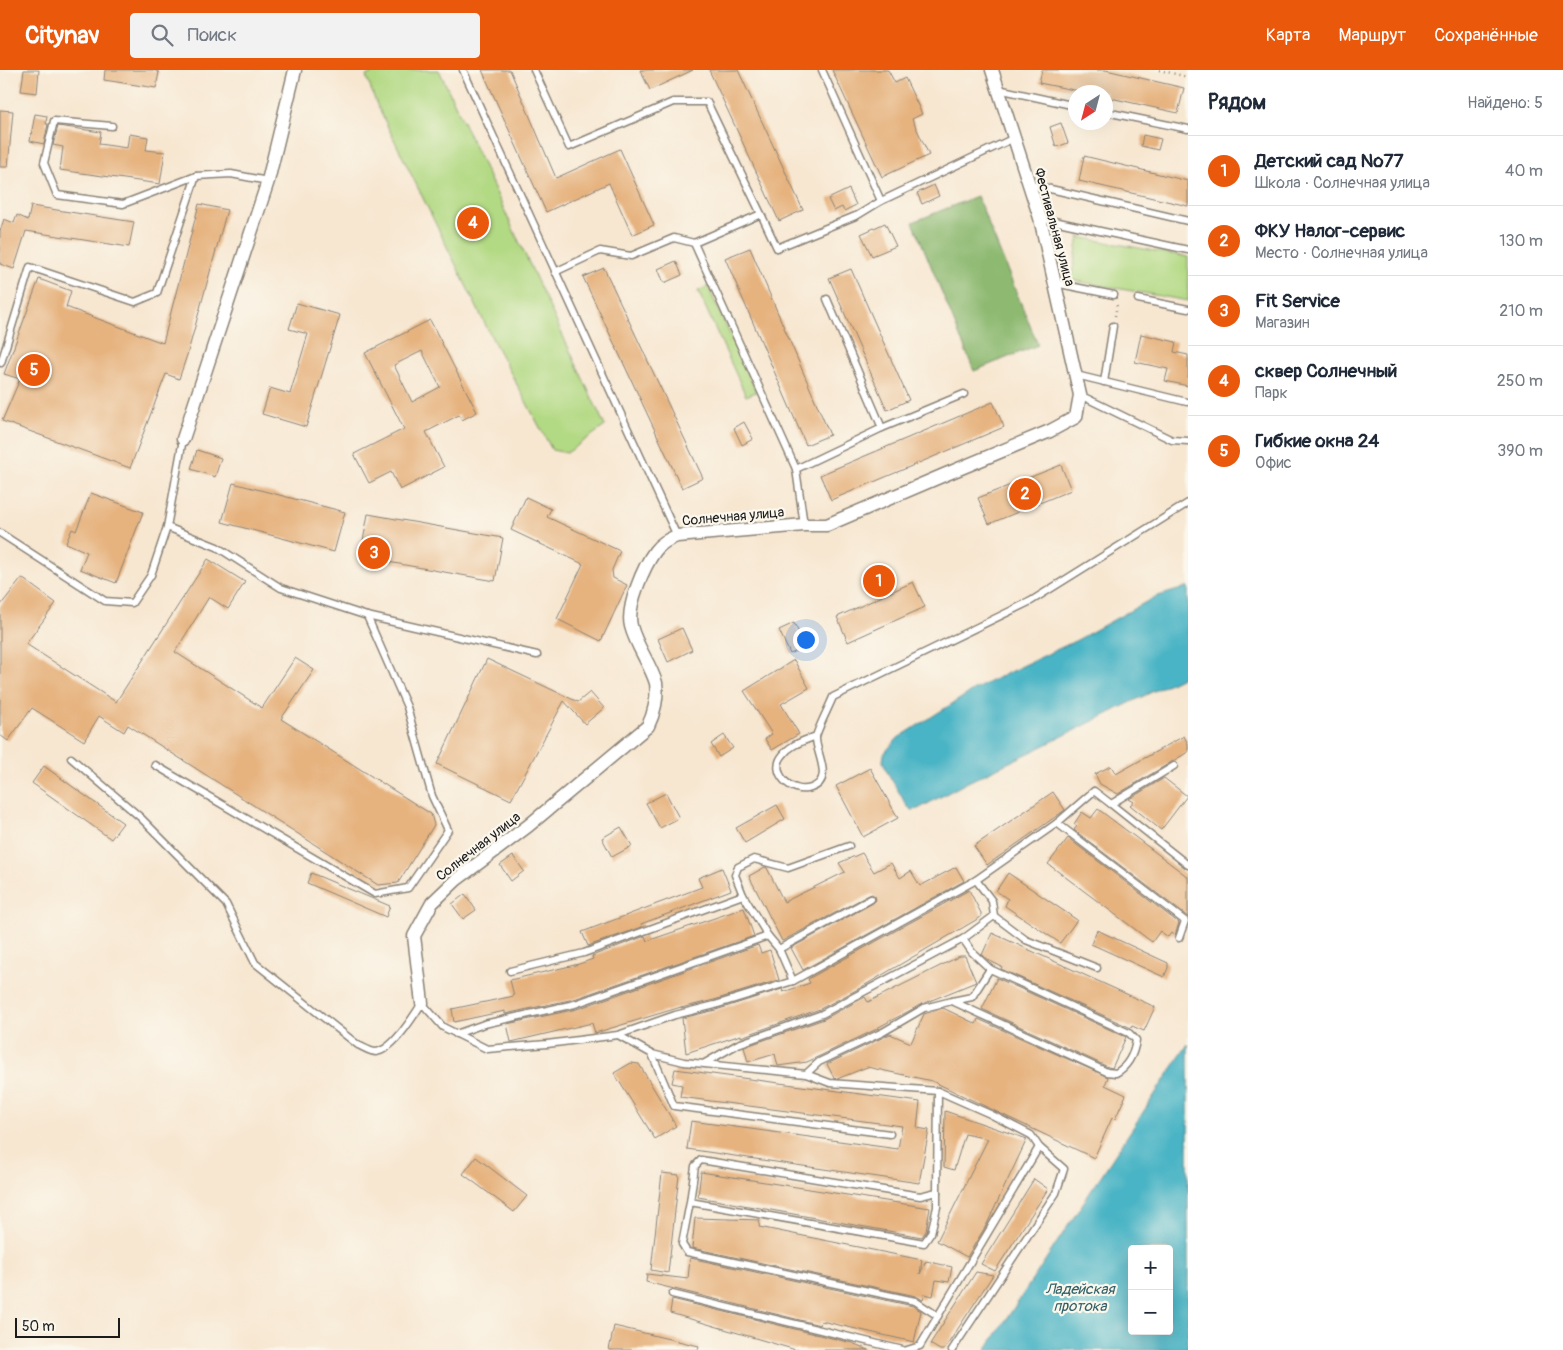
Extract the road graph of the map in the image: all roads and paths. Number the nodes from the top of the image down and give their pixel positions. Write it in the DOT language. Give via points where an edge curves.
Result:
graph roads {
  1 [pos="294,70"];
  2 [pos="463,70"];
  3 [pos="534,70"];
  4 [pos="822,70"];
  5 [pos="992,70"];
  6 [pos="1159,70"];
  7 [pos="1188,77"];
  8 [pos="998,90"];
  9 [pos="1068,104"];
  10 [pos="1113,113"];
  11 [pos="112,126"];
  12 [pos="1188,127"];
  13 [pos="1014,138"];
  14 [pos="196,176"];
  15 [pos="268,182"];
  16 [pos="1029,184"];
  17 [pos="881,201"];
  18 [pos="761,214"];
  19 [pos="1040,218"];
  20 [pos="1188,221"];
  21 [pos="694,243"];
  22 [pos="1188,250"];
  23 [pos="555,272"];
  24 [pos="1055,283"];
  25 [pos="1114,295"];
  26 [pos="827,299"];
  27 [pos="1138,300"];
  28 [pos="1188,309"];
  29 [pos="1113,326"];
  30 [pos="1,364"];
  31 [pos="1076,375"];
  32 [pos="1104,382"];
  33 [pos="964,394"];
  34 [pos="1080,395"];
  35 [pos="1187,402"];
  36 [pos="882,428"];
  37 [pos="184,440"];
  38 [pos="1188,441"];
  39 [pos="796,469"];
  40 [pos="1188,503"];
  41 [pos="804,525"];
  42 [pos="167,527"];
  43 [pos="0,533"];
  44 [pos="677,536"];
  45 [pos="366,616"];
  46 [pos="537,655"];
  47 [pos="816,736"];
  48 [pos="71,758"];
  49 [pos="155,765"];
  50 [pos="1174,766"];
  51 [pos="1111,804"];
  52 [pos="1056,823"];
  53 [pos="849,846"];
  54 [pos="1188,865"];
  55 [pos="976,880"];
  56 [pos="743,895"];
  57 [pos="871,899"];
  58 [pos="994,916"];
  59 [pos="768,936"];
  60 [pos="1179,938"];
  61 [pos="963,939"];
  62 [pos="779,949"];
  63 [pos="1097,968"];
  64 [pos="990,969"];
  65 [pos="510,971"];
  66 [pos="793,981"];
  67 [pos="952,1001"];
  68 [pos="422,1003"];
  69 [pos="456,1034"];
  70 [pos="618,1035"];
  71 [pos="652,1054"];
  72 [pos="704,1064"];
  73 [pos="806,1074"];
  74 [pos="938,1091"];
  75 [pos="890,1134"];
  76 [pos="1039,1147"];
  77 [pos="937,1192"];
  78 [pos="690,1202"];
  79 [pos="672,1294"];
  80 [pos="938,1316"];
  81 [pos="903,1350"];
  82 [pos="907,1350"];
  83 [pos="952,1350"];
  1 -- 15 [label="street"];
  2 -- 23 [label="lane"];
  3 -- 18 [label="lane" via="569,147 673,102 707,102"];
  4 -- 17 [label="lane"];
  5 -- 8 [label="street, Фестивальная улица"];
  6 -- 7 [label="path"];
  8 -- 9 [label="lane"];
  8 -- 13 [label="street, Фестивальная улица"];
  10 -- 12 [label="lane"];
  11 -- 14 [label="lane" via="54,121 44,163 57,195 124,204"];
  13 -- 16 [label="street, Фестивальная улица"];
  13 -- 17 [label="lane"];
  14 -- 15 [label="lane" via="231,174"];
  14 -- 30 [label="lane" via="157,294 135,302 30,267"];
  15 -- 37 [label="street"];
  16 -- 19 [label="street, Фестивальная улица"];
  16 -- 20 [label="lane"];
  17 -- 18 [label="lane" via="858,215 777,248"];
  18 -- 21 [label="lane"];
  19 -- 22 [label="lane"];
  19 -- 24 [label="street, Фестивальная улица"];
  21 -- 23 [label="lane" via="674,238 631,256 600,251"];
  21 -- 39 [label="lane"];
  23 -- 44 [label="lane"];
  24 -- 25 [label="lane"];
  24 -- 31 [label="street, Фестивальная улица"];
  25 -- 29 [label="path" via="1119,296"];
  26 -- 36 [label="lane"];
  27 -- 28 [label="lane"];
  29 -- 32 [label="lane"];
  31 -- 32 [label="lane"];
  31 -- 34 [label="street, Фестивальная улица"];
  32 -- 35 [label="lane"];
  33 -- 36 [label="lane"];
  34 -- 38 [label="lane" via="1172,440"];
  34 -- 41 [label="street, Солнечная улица" via="1076,417 1050,431 827,525"];
  36 -- 39 [label="lane"];
  37 -- 42 [label="lane"];
  39 -- 41 [label="lane"];
  40 -- 47 [label="lane" via="1030,601 833,697"];
  41 -- 44 [label="street, Солнечная улица"];
  42 -- 43 [label="lane" via="151,575 132,603 105,601"];
  42 -- 45 [label="lane" via="218,547 281,588"];
  44 -- 68 [label="street, Солнечная улица" via="665,541 650,559 629,616 656,682 657,691 648,726 528,826 456,880 432,903 414,936"];
  45 -- 46 [label="lane"];
  45 -- 49 [label="lane" via="407,707 432,796 448,830 408,888 375,894"];
  47 -- 47 [label="lane" via="791,747 782,756 778,764 786,784 800,789 812,788 821,782 824,774"];
  48 -- 68 [label="lane" via="140,817 226,904 255,963 358,1045 374,1052 384,1050 400,1035"];
  50 -- 51 [label="lane"];
  51 -- 52 [label="lane" via="1094,791"];
  51 -- 54 [label="lane"];
  52 -- 55 [label="lane"];
  52 -- 60 [label="lane" via="1185,921"];
  53 -- 56 [label="lane" via="788,868 754,859 738,867 735,875"];
  55 -- 58 [label="lane" via="992,901"];
  55 -- 66 [label="lane"];
  56 -- 59 [label="lane"];
  56 -- 65 [label="lane" via="584,953"];
  57 -- 62 [label="lane"];
  58 -- 61 [label="lane"];
  58 -- 63 [label="lane" via="1026,940"];
  59 -- 62 [label="lane"];
  59 -- 69 [label="lane" via="574,1004 484,1024"];
  61 -- 64 [label="lane"];
  61 -- 72 [label="lane" via="822,1014 738,1044"];
  62 -- 66 [label="lane"];
  64 -- 67 [label="lane" via="972,997"];
  64 -- 67 [label="lane" via="1129,1033 1136,1040 1134,1052 1124,1068 1116,1074 1107,1072"];
  66 -- 70 [label="lane"];
  67 -- 73 [label="lane" via="924,1008 883,1032 819,1062"];
  68 -- 69 [label="lane" via="443,1027"];
  69 -- 70 [label="lane" via="487,1049"];
  70 -- 71 [label="lane"];
  71 -- 72 [label="lane"];
  71 -- 75 [label="lane" via="674,1106"];
  72 -- 73 [label="lane"];
  73 -- 74 [label="lane" via="830,1083"];
  74 -- 76 [label="lane" via="1031,1135"];
  74 -- 77 [label="lane"];
  76 -- 80 [label="lane"];
  76 -- 83 [label="lane" via="1064,1169 1056,1193"];
  77 -- 78 [label="lane" via="920,1196 701,1160 695,1166"];
  77 -- 78 [label="lane" via="931,1233 924,1243"];
  78 -- 80 [label="lane" via="682,1244 687,1252 916,1301"];
  79 -- 81 [label="lane"];
  80 -- 82 [label="lane" via="920,1346"];
}
